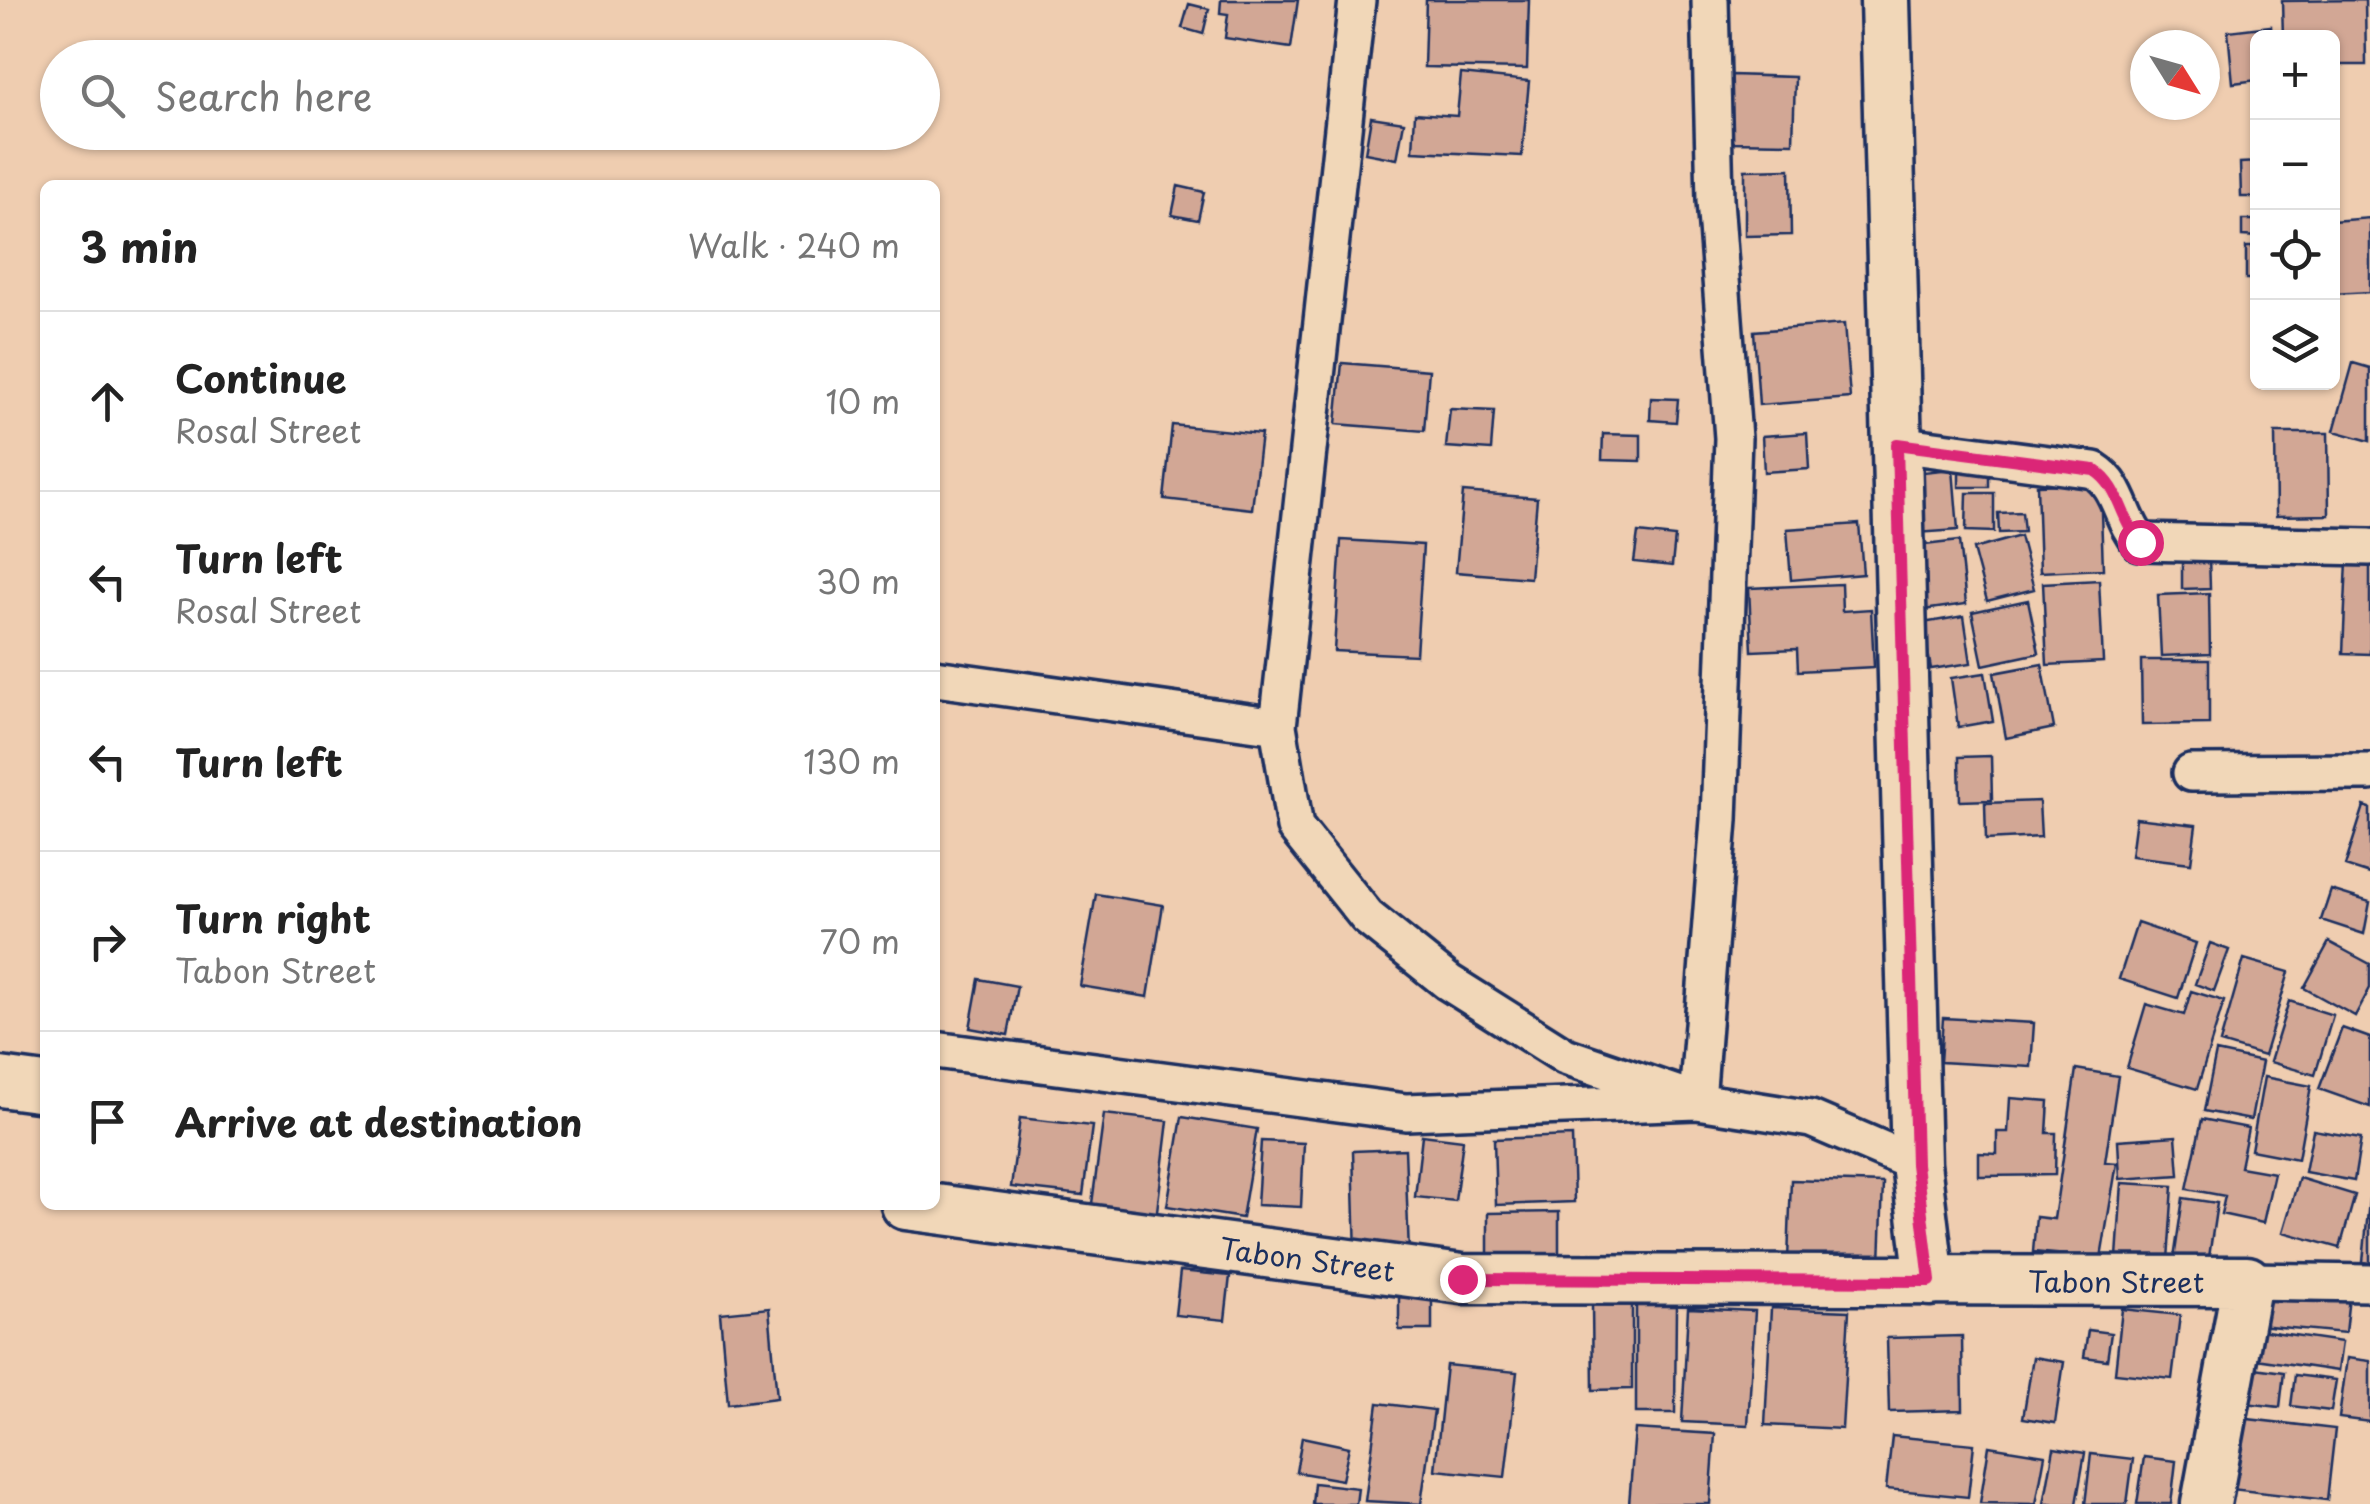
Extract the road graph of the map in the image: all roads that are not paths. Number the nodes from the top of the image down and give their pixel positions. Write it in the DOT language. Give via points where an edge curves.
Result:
graph roads {
  1 [pos="1357,0"];
  2 [pos="1710,0"];
  3 [pos="1884,0"];
  4 [pos="1897,444"];
  5 [pos="2370,547"];
  6 [pos="940,679"];
  7 [pos="1278,726"];
  8 [pos="2370,772"];
  9 [pos="2190,773"];
  10 [pos="940,1051"];
  11 [pos="0,1082"];
  12 [pos="40,1087"];
  13 [pos="1696,1100"];
  14 [pos="1916,1164"];
  15 [pos="940,1210"];
  16 [pos="1930,1281"];
  17 [pos="2247,1281"];
  18 [pos="2370,1283"];
  19 [pos="2206,1504"];
  1 -- 7 [label="street"];
  2 -- 13 [label="street" via="1714,200 1733,438 1718,820"];
  3 -- 4 [label="street"];
  4 -- 5 [label="street" via="2094,470 2110,480 2140,542"];
  4 -- 14 [label="street"];
  6 -- 7 [label="street"];
  7 -- 13 [label="street" via="1295,827 1366,917 1448,982 1564,1056"];
  8 -- 9 [label="street"];
  10 -- 13 [label="street" via="1406,1112"];
  11 -- 12 [label="street"];
  13 -- 14 [label="street" via="1810,1119"];
  14 -- 16 [label="street"];
  15 -- 16 [label="street, Tabon Street" via="1462,1279"];
  16 -- 17 [label="street, Tabon Street"];
  17 -- 18 [label="street, Tabon Street"];
  17 -- 19 [label="street"];
}
